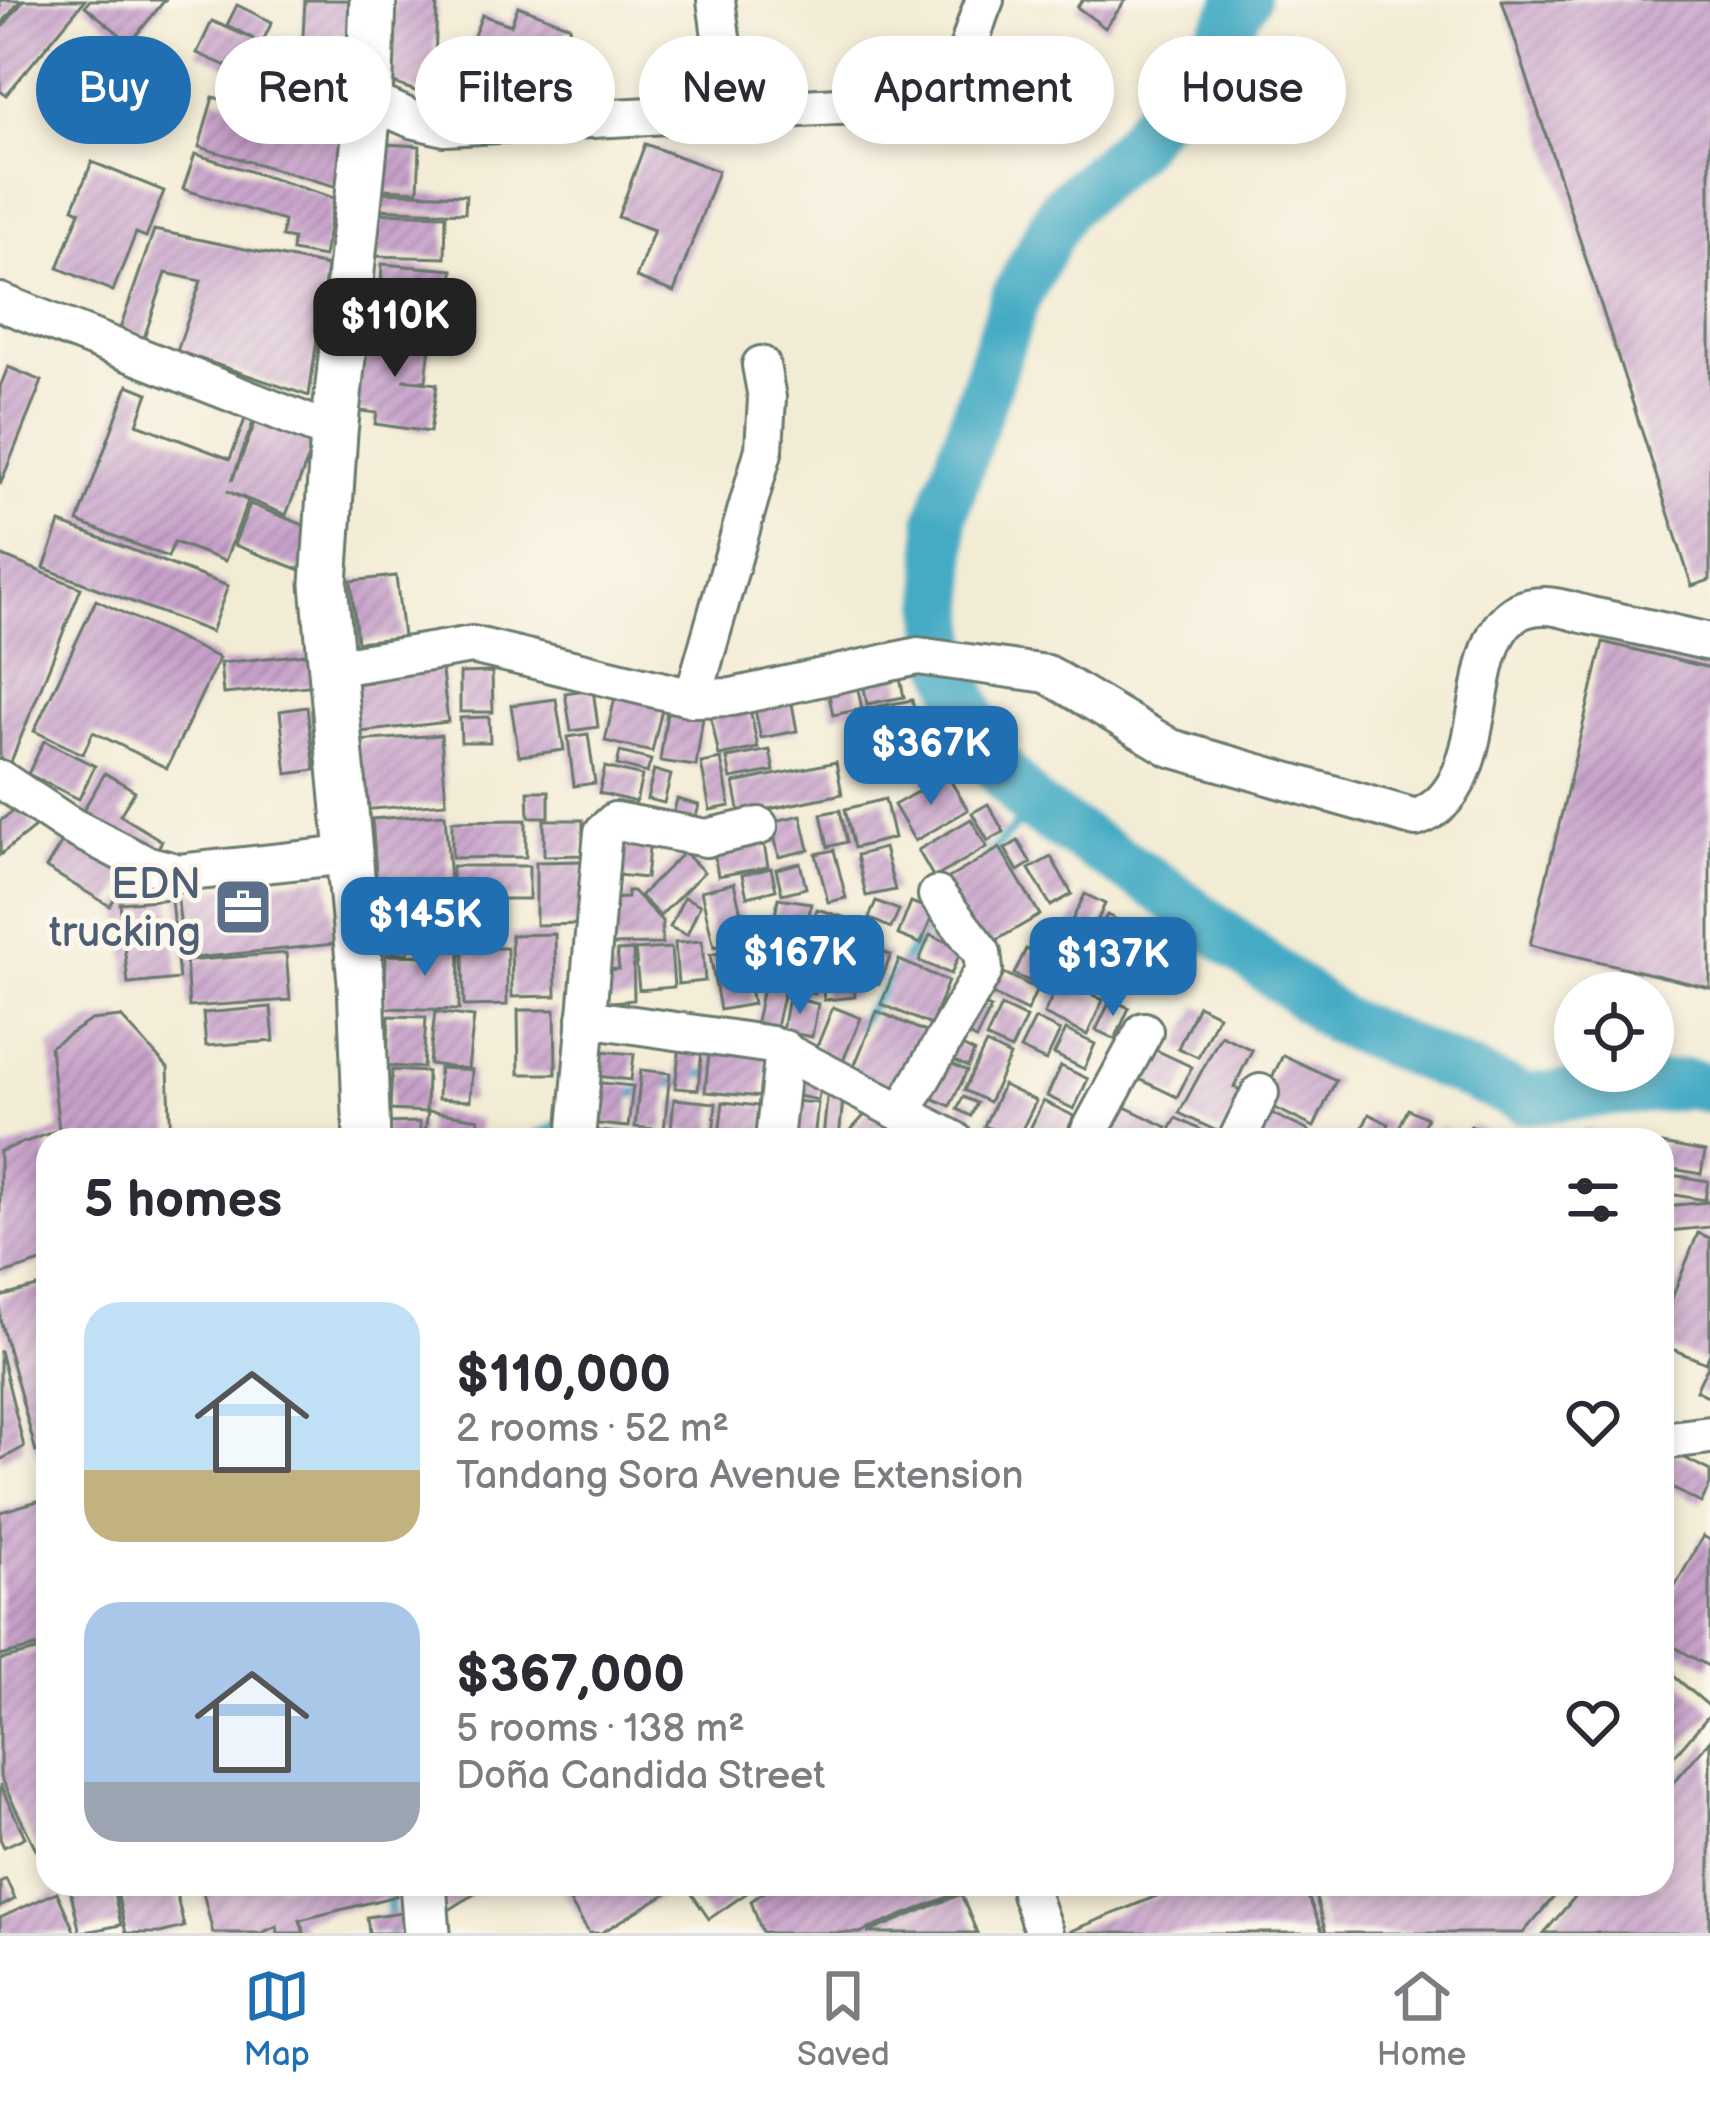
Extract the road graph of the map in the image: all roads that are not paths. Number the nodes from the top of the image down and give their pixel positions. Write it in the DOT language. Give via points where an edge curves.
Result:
graph roads {
  1 [pos="373,0"];
  2 [pos="716,0"];
  3 [pos="985,0"];
  4 [pos="372,36"];
  5 [pos="721,36"];
  6 [pos="808,107"];
  7 [pos="391,110"];
  8 [pos="639,116"];
  9 [pos="364,144"];
  10 [pos="0,302"];
  11 [pos="760,365"];
  12 [pos="334,433"];
  13 [pos="1710,642"];
  14 [pos="331,668"];
  15 [pos="693,698"];
  16 [pos="0,779"];
  17 [pos="759,826"];
  18 [pos="348,854"];
  19 [pos="937,895"];
  20 [pos="586,1018"];
  21 [pos="1144,1031"];
  22 [pos="784,1049"];
  23 [pos="1260,1093"];
  24 [pos="902,1113"];
  25 [pos="367,1128"];
  26 [pos="577,1128"];
  27 [pos="775,1128"];
  28 [pos="931,1128"];
  29 [pos="1091,1128"];
  30 [pos="1243,1128"];
  31 [pos="1710,1435"];
  32 [pos="1674,1440"];
  33 [pos="424,1896"];
  34 [pos="1031,1896"];
  35 [pos="427,1933"];
  36 [pos="1044,1933"];
  1 -- 4 [label="main road"];
  2 -- 5 [label="street"];
  3 -- 6 [label="street" via="946,94"];
  7 -- 8 [label="street" via="445,127"];
  9 -- 12 [label="main road"];
  10 -- 12 [label="street"];
  11 -- 15 [label="street" via="764,449"];
  12 -- 14 [label="main road" via="324,584"];
  13 -- 15 [label="street" via="1544,606 1516,613 1489,644 1467,764 1448,799 1416,818 1171,748 1048,674 918,656 732,697"];
  14 -- 15 [label="street" via="472,644"];
  14 -- 18 [label="main road"];
  16 -- 18 [label="street" via="69,825 179,873"];
  17 -- 20 [label="street" via="706,838 615,821 603,832"];
  18 -- 25 [label="main road"];
  19 -- 24 [label="street" via="982,953 983,970"];
  20 -- 22 [label="street"];
  20 -- 26 [label="street"];
  21 -- 29 [label="street"];
  22 -- 24 [label="street"];
  22 -- 27 [label="street"];
  23 -- 30 [label="street"];
  24 -- 28 [label="street"];
  31 -- 32 [label="street"];
  33 -- 35 [label="main road"];
  34 -- 36 [label="street"];
}
